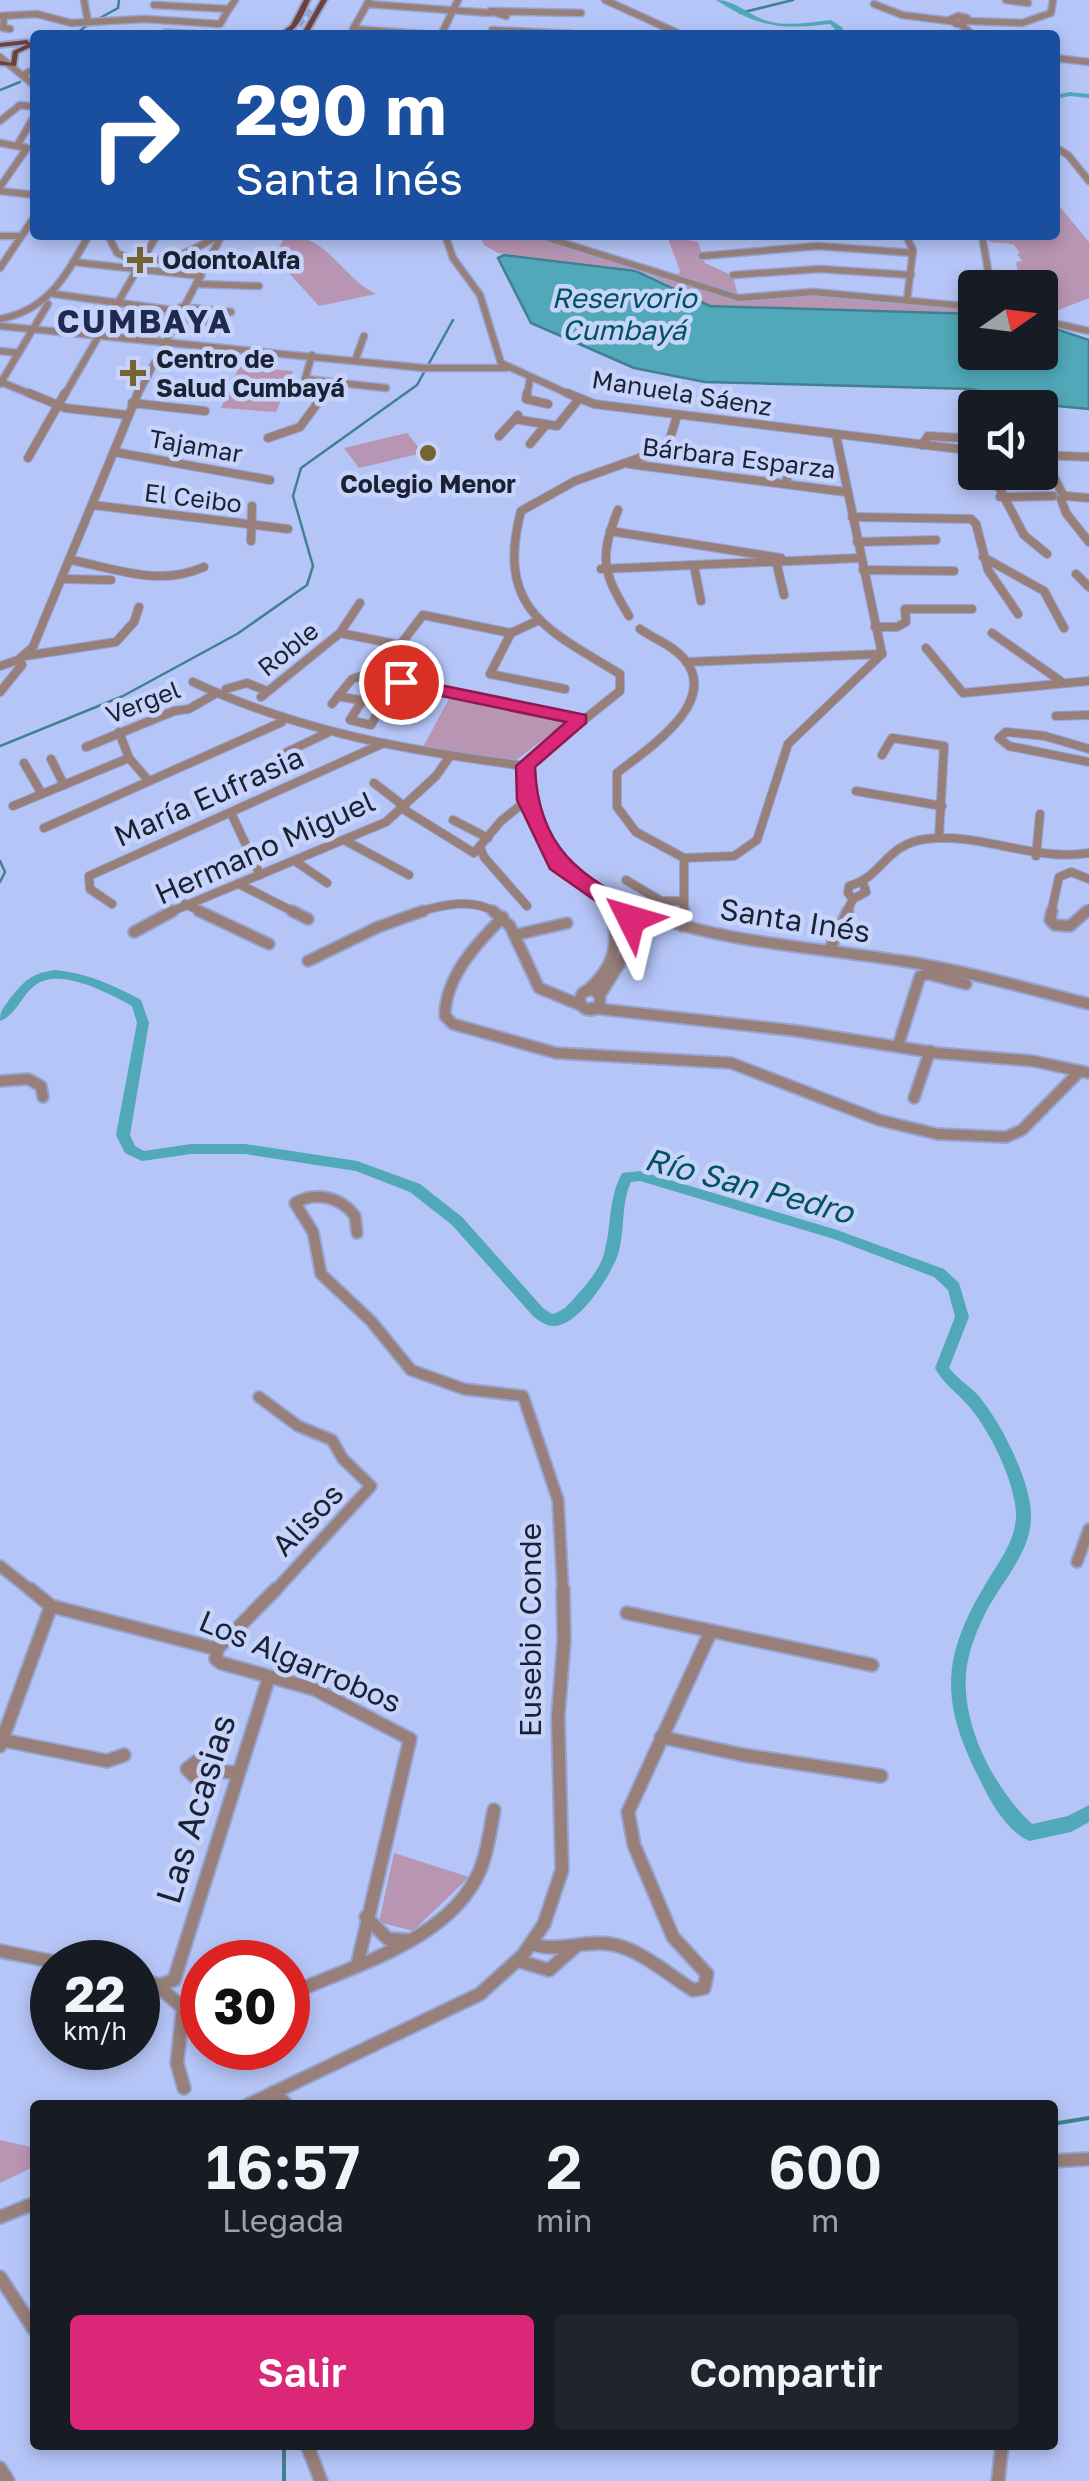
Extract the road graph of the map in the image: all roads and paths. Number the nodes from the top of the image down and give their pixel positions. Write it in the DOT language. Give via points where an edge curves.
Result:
graph roads {
  1 [pos="28,0"];
  2 [pos="84,0"];
  3 [pos="235,0"];
  4 [pos="458,0"];
  5 [pos="510,0"];
  6 [pos="605,0"];
  7 [pos="1006,0"];
  8 [pos="1050,0"];
  9 [pos="155,2"];
  10 [pos="314,2"];
  11 [pos="368,2"];
  12 [pos="873,2"];
  13 [pos="1028,3"];
  14 [pos="454,9"];
  15 [pos="228,11"];
  16 [pos="504,12"];
  17 [pos="581,13"];
  18 [pos="31,15"];
  19 [pos="2,16"];
  20 [pos="144,19"];
  21 [pos="965,21"];
  22 [pos="88,22"];
  23 [pos="209,24"];
  24 [pos="10,28"];
  25 [pos="205,30"];
  26 [pos="287,30"];
  27 [pos="303,30"];
  28 [pos="306,30"];
  29 [pos="353,30"];
  30 [pos="440,30"];
  31 [pos="496,30"];
  32 [pos="671,30"];
  33 [pos="970,30"];
  34 [pos="30,43"];
  35 [pos="30,44"];
  36 [pos="0,51"];
  37 [pos="1060,59"];
  38 [pos="1089,62"];
  39 [pos="12,66"];
  40 [pos="30,72"];
  41 [pos="25,74"];
  42 [pos="30,79"];
  43 [pos="30,80"];
  44 [pos="10,106"];
  45 [pos="30,106"];
  46 [pos="0,118"];
  47 [pos="30,123"];
  48 [pos="0,141"];
  49 [pos="19,142"];
  50 [pos="1060,150"];
  51 [pos="0,166"];
  52 [pos="13,168"];
  53 [pos="1089,181"];
  54 [pos="0,189"];
  55 [pos="30,194"];
  56 [pos="30,223"];
  57 [pos="0,236"];
  58 [pos="21,236"];
  59 [pos="86,240"];
  60 [pos="109,240"];
  61 [pos="154,240"];
  62 [pos="211,240"];
  63 [pos="218,240"];
  64 [pos="438,240"];
  65 [pos="449,240"];
  66 [pos="554,240"];
  67 [pos="908,240"];
  68 [pos="981,240"];
  69 [pos="772,250"];
  70 [pos="913,253"];
  71 [pos="702,256"];
  72 [pos="3,258"];
  73 [pos="143,260"];
  74 [pos="455,260"];
  75 [pos="73,262"];
  76 [pos="0,268"];
  77 [pos="136,269"];
  78 [pos="986,270"];
  79 [pos="784,271"];
  80 [pos="734,275"];
  81 [pos="201,276"];
  82 [pos="911,276"];
  83 [pos="196,284"];
  84 [pos="260,286"];
  85 [pos="53,295"];
  86 [pos="907,300"];
  87 [pos="119,303"];
  88 [pos="958,305"];
  89 [pos="178,312"];
  90 [pos="231,312"];
  91 [pos="0,323"];
  92 [pos="225,324"];
  93 [pos="1058,324"];
  94 [pos="34,329"];
  95 [pos="1089,331"];
  96 [pos="99,336"];
  97 [pos="364,336"];
  98 [pos="163,342"];
  99 [pos="0,352"];
  100 [pos="18,353"];
  101 [pos="312,356"];
  102 [pos="354,361"];
  103 [pos="508,368"];
  104 [pos="530,378"];
  105 [pos="1,381"];
  106 [pos="329,382"];
  107 [pos="386,388"];
  108 [pos="580,399"];
  109 [pos="59,404"];
  110 [pos="132,404"];
  111 [pos="548,404"];
  112 [pos="206,412"];
  113 [pos="127,414"];
  114 [pos="677,416"];
  115 [pos="545,426"];
  116 [pos="836,435"];
  117 [pos="500,436"];
  118 [pos="268,438"];
  119 [pos="958,438"];
  120 [pos="530,444"];
  121 [pos="922,446"];
  122 [pos="958,449"];
  123 [pos="114,452"];
  124 [pos="1058,456"];
  125 [pos="1089,457"];
  126 [pos="28,458"];
  127 [pos="794,462"];
  128 [pos="627,464"];
  129 [pos="270,480"];
  130 [pos="785,484"];
  131 [pos="997,490"];
  132 [pos="1056,490"];
  133 [pos="1057,490"];
  134 [pos="846,492"];
  135 [pos="1059,495"];
  136 [pos="1000,497"];
  137 [pos="1089,498"];
  138 [pos="93,505"];
  139 [pos="252,506"];
  140 [pos="618,510"];
  141 [pos="852,518"];
  142 [pos="254,525"];
  143 [pos="288,528"];
  144 [pos="610,531"];
  145 [pos="936,540"];
  146 [pos="251,541"];
  147 [pos="858,542"];
  148 [pos="1089,542"];
  149 [pos="1047,554"];
  150 [pos="982,557"];
  151 [pos="860,558"];
  152 [pos="71,560"];
  153 [pos="787,560"];
  154 [pos="776,561"];
  155 [pos="694,566"];
  156 [pos="204,567"];
  157 [pos="601,570"];
  158 [pos="863,570"];
  159 [pos="954,571"];
  160 [pos="1076,574"];
  161 [pos="64,579"];
  162 [pos="111,580"];
  163 [pos="1089,587"];
  164 [pos="784,595"];
  165 [pos="701,601"];
  166 [pos="360,603"];
  167 [pos="972,609"];
  168 [pos="1018,614"];
  169 [pos="134,615"];
  170 [pos="629,616"];
  171 [pos="537,622"];
  172 [pos="875,627"];
  173 [pos="1064,628"];
  174 [pos="640,629"];
  175 [pos="992,632"];
  176 [pos="340,633"];
  177 [pos="511,633"];
  178 [pos="400,645"];
  179 [pos="926,648"];
  180 [pos="880,650"];
  181 [pos="391,653"];
  182 [pos="23,657"];
  183 [pos="429,661"];
  184 [pos="687,662"];
  185 [pos="0,666"];
  186 [pos="372,669"];
  187 [pos="1089,679"];
  188 [pos="193,682"];
  189 [pos="1062,682"];
  190 [pos="226,689"];
  191 [pos="565,689"];
  192 [pos="0,692"];
  193 [pos="215,694"];
  194 [pos="966,694"];
  195 [pos="362,700"];
  196 [pos="382,704"];
  197 [pos="395,707"];
  198 [pos="1089,715"];
  199 [pos="1056,716"];
  200 [pos="580,719"];
  201 [pos="283,722"];
  202 [pos="119,732"];
  203 [pos="328,732"];
  204 [pos="384,743"];
  205 [pos="86,746"];
  206 [pos="1089,748"];
  207 [pos="286,752"];
  208 [pos="882,755"];
  209 [pos="450,756"];
  210 [pos="129,758"];
  211 [pos="52,759"];
  212 [pos="1089,762"];
  213 [pos="24,764"];
  214 [pos="526,766"];
  215 [pos="148,780"];
  216 [pos="374,783"];
  217 [pos="64,785"];
  218 [pos="856,791"];
  219 [pos="42,794"];
  220 [pos="527,800"];
  221 [pos="13,806"];
  222 [pos="942,806"];
  223 [pos="404,808"];
  224 [pos="1040,814"];
  225 [pos="232,815"];
  226 [pos="453,820"];
  227 [pos="44,828"];
  228 [pos="939,837"];
  229 [pos="488,838"];
  230 [pos="346,841"];
  231 [pos="480,847"];
  232 [pos="1089,853"];
  233 [pos="1036,856"];
  234 [pos="684,858"];
  235 [pos="1068,859"];
  236 [pos="295,862"];
  237 [pos="1072,872"];
  238 [pos="260,876"];
  239 [pos="409,876"];
  240 [pos="1089,879"];
  241 [pos="626,880"];
  242 [pos="327,883"];
  243 [pos="238,884"];
  244 [pos="607,899"];
  245 [pos="112,904"];
  246 [pos="185,904"];
  247 [pos="527,906"];
  248 [pos="682,906"];
  249 [pos="1089,909"];
  250 [pos="642,915"];
  251 [pos="503,917"];
  252 [pos="624,918"];
  253 [pos="308,919"];
  254 [pos="567,923"];
  255 [pos="678,925"];
  256 [pos="134,932"];
  257 [pos="515,935"];
  258 [pos="269,944"];
  259 [pos="617,945"];
  260 [pos="630,946"];
  261 [pos="829,951"];
  262 [pos="308,961"];
  263 [pos="966,984"];
  264 [pos="584,993"];
  265 [pos="556,996"];
  266 [pos="601,997"];
  267 [pos="1089,1004"];
  268 [pos="587,1007"];
  269 [pos="618,1012"];
  270 [pos="898,1046"];
  271 [pos="930,1052"];
  272 [pos="1085,1072"];
  273 [pos="0,1082"];
  274 [pos="43,1097"];
  275 [pos="914,1098"];
  276 [pos="357,1233"];
  277 [pos="259,1397"];
  278 [pos="1089,1530"];
  279 [pos="1077,1562"];
  280 [pos="0,1566"];
  281 [pos="51,1606"];
  282 [pos="627,1613"];
  283 [pos="711,1631"];
  284 [pos="217,1649"];
  285 [pos="872,1664"];
  286 [pos="269,1677"];
  287 [pos="661,1737"];
  288 [pos="1,1743"];
  289 [pos="124,1755"];
  290 [pos="203,1769"];
  291 [pos="237,1773"];
  292 [pos="881,1776"];
  293 [pos="494,1810"];
  294 [pos="366,1917"];
  295 [pos="408,1940"];
  296 [pos="532,1944"];
  297 [pos="575,1948"];
  298 [pos="0,1950"];
  299 [pos="30,1957"];
  300 [pos="519,1961"];
  301 [pos="358,1962"];
  302 [pos="160,1984"];
  303 [pos="310,1985"];
  304 [pos="160,1988"];
  305 [pos="184,2088"];
  306 [pos="274,2092"];
  307 [pos="258,2100"];
  308 [pos="282,2100"];
  309 [pos="1089,2159"];
  310 [pos="1058,2161"];
  311 [pos="30,2205"];
  312 [pos="0,2217"];
  313 [pos="0,2277"];
  314 [pos="30,2324"];
  315 [pos="309,2450"];
  316 [pos="1001,2450"];
  317 [pos="0,2468"];
  318 [pos="8,2481"];
  319 [pos="321,2481"];
  320 [pos="998,2481"];
  1 -- 18 [label="street"];
  2 -- 22 [label="street"];
  3 -- 15 [label="street"];
  4 -- 14 [label="street"];
  5 -- 16 [label="street"];
  6 -- 32 [label="street"];
  7 -- 13 [label="street"];
  8 -- 21 [label="street" via="1052,14 1039,20"];
  9 -- 15 [label="street"];
  9 -- 20 [label="street"];
  10 -- 26 [label="main road"];
  10 -- 27 [label="main road"];
  10 -- 28 [label="main road"];
  11 -- 14 [label="street"];
  11 -- 29 [label="street"];
  12 -- 21 [label="street" via="902,15"];
  14 -- 16 [label="street"];
  14 -- 30 [label="street"];
  15 -- 23 [label="street" via="220,24"];
  16 -- 17 [label="street"];
  16 -- 31 [label="street"];
  18 -- 19 [label="street"];
  18 -- 22 [label="street"];
  19 -- 24 [label="street" via="2,28"];
  20 -- 22 [label="street"];
  20 -- 23 [label="street"];
  21 -- 33 [label="street"];
  23 -- 25 [label="street"];
  34 -- 36 [label="main road"];
  35 -- 39 [label="main road" via="14,52"];
  36 -- 39 [label="main road"];
  37 -- 38 [label="street"];
  39 -- 41 [label="street"];
  39 -- 43 [label="street"];
  40 -- 41 [label="street"];
  41 -- 42 [label="street"];
  44 -- 46 [label="street"];
  45 -- 46 [label="street"];
  47 -- 49 [label="street"];
  48 -- 49 [label="street"];
  49 -- 52 [label="street" via="27,148"];
  50 -- 53 [label="street"];
  51 -- 52 [label="street"];
  52 -- 54 [label="street"];
  54 -- 55 [label="street"];
  56 -- 58 [label="street"];
  57 -- 58 [label="street"];
  58 -- 72 [label="street"];
  59 -- 75 [label="street"];
  60 -- 73 [label="street" via="117,252"];
  61 -- 73 [label="street"];
  62 -- 73 [label="street" via="184,255"];
  63 -- 81 [label="street"];
  64 -- 74 [label="street"];
  65 -- 74 [label="street"];
  66 -- 86 [label="street" via="738,298 813,292"];
  67 -- 70 [label="street"];
  68 -- 78 [label="street"];
  69 -- 70 [label="street" via="823,246"];
  69 -- 71 [label="street"];
  69 -- 79 [label="street"];
  70 -- 82 [label="street"];
  72 -- 76 [label="street"];
  73 -- 77 [label="street"];
  74 -- 103 [label="street" via="480,294 497,356"];
  75 -- 77 [label="street"];
  75 -- 85 [label="street"];
  77 -- 81 [label="street"];
  77 -- 87 [label="street"];
  79 -- 80 [label="street"];
  79 -- 82 [label="street"];
  81 -- 83 [label="street"];
  82 -- 86 [label="street"];
  83 -- 84 [label="street"];
  83 -- 89 [label="street"];
  85 -- 87 [label="street"];
  85 -- 91 [label="street"];
  85 -- 94 [label="street"];
  86 -- 88 [label="street"];
  87 -- 89 [label="street"];
  87 -- 96 [label="street"];
  89 -- 90 [label="street"];
  89 -- 92 [label="street"];
  89 -- 98 [label="street"];
  91 -- 94 [label="street"];
  93 -- 95 [label="street"];
  94 -- 96 [label="street"];
  94 -- 100 [label="street"];
  96 -- 98 [label="street"];
  96 -- 109 [label="street"];
  97 -- 102 [label="street"];
  98 -- 101 [label="street"];
  98 -- 110 [label="street"];
  99 -- 100 [label="street"];
  100 -- 105 [label="street"];
  101 -- 102 [label="street"];
  101 -- 106 [label="street" via="305,379"];
  102 -- 103 [label="street"];
  103 -- 104 [label="street, Manuela Sáenz"];
  104 -- 108 [label="street, Manuela Sáenz"];
  104 -- 111 [label="street" via="526,399"];
  105 -- 109 [label="street"];
  106 -- 107 [label="street"];
  106 -- 118 [label="street" via="314,417"];
  108 -- 114 [label="street, Manuela Sáenz"];
  108 -- 115 [label="street" via="557,426"];
  109 -- 113 [label="street"];
  109 -- 126 [label="street"];
  110 -- 112 [label="street"];
  110 -- 113 [label="street"];
  113 -- 123 [label="street"];
  114 -- 116 [label="street, Manuela Sáenz"];
  114 -- 128 [label="street" via="667,448"];
  115 -- 117 [label="street" via="516,417"];
  115 -- 120 [label="street"];
  116 -- 121 [label="street, Manuela Sáenz"];
  116 -- 134 [label="street"];
  119 -- 121 [label="street" via="928,436"];
  121 -- 122 [label="street, Manuela Sáenz"];
  123 -- 129 [label="street, Tajamar"];
  123 -- 138 [label="street"];
  124 -- 125 [label="street"];
  127 -- 130 [label="street"];
  128 -- 130 [label="street, Bárbara Esparza"];
  128 -- 171 [label="street" via="575,480 521,512 514,566"];
  130 -- 134 [label="street, Bárbara Esparza"];
  131 -- 136 [label="street"];
  132 -- 135 [label="street"];
  133 -- 135 [label="street"];
  134 -- 141 [label="street"];
  135 -- 136 [label="street"];
  135 -- 137 [label="street"];
  135 -- 148 [label="street"];
  136 -- 149 [label="street" via="1024,535"];
  138 -- 142 [label="street, El Ceibo"];
  138 -- 152 [label="street"];
  139 -- 142 [label="street"];
  140 -- 144 [label="street"];
  141 -- 147 [label="street"];
  141 -- 150 [label="street" via="963,516 976,524"];
  142 -- 143 [label="street, El Ceibo"];
  142 -- 146 [label="street"];
  144 -- 153 [label="street"];
  144 -- 157 [label="street"];
  145 -- 147 [label="street"];
  147 -- 151 [label="street"];
  150 -- 168 [label="street"];
  150 -- 173 [label="street" via="1036,584"];
  151 -- 153 [label="street"];
  151 -- 158 [label="street"];
  152 -- 156 [label="street" via="169,580"];
  152 -- 161 [label="street"];
  153 -- 154 [label="street"];
  154 -- 155 [label="street"];
  154 -- 164 [label="street"];
  155 -- 157 [label="street"];
  155 -- 165 [label="street"];
  157 -- 170 [label="street"];
  158 -- 159 [label="street"];
  158 -- 172 [label="street"];
  160 -- 163 [label="street"];
  161 -- 162 [label="street"];
  161 -- 182 [label="street"];
  166 -- 176 [label="street, Roble"];
  167 -- 172 [label="street" via="905,609 902,625"];
  169 -- 182 [label="street" via="113,643"];
  171 -- 177 [label="street"];
  171 -- 200 [label="street" via="620,674 620,691"];
  172 -- 180 [label="street"];
  174 -- 184 [label="street"];
  175 -- 189 [label="street"];
  176 -- 178 [label="street, Roble"];
  176 -- 190 [label="street, Roble" via="264,694 247,684"];
  177 -- 178 [label="street" via="423,615"];
  177 -- 191 [label="street" via="490,674"];
  178 -- 181 [label="street"];
  179 -- 194 [label="street"];
  180 -- 184 [label="street"];
  180 -- 234 [label="street" via="788,744 757,840 722,859"];
  181 -- 183 [label="street"];
  181 -- 186 [label="street"];
  182 -- 185 [label="street"];
  182 -- 192 [label="street"];
  184 -- 234 [label="street" via="694,701 617,774 616,797 636,832"];
  187 -- 189 [label="street"];
  187 -- 194 [label="street"];
  188 -- 193 [label="street"];
  189 -- 194 [label="street" via="1004,682"];
  193 -- 201 [label="street"];
  193 -- 202 [label="street, Vergel"];
  195 -- 196 [label="street"];
  195 -- 196 [label="street" via="350,720 371,725"];
  195 -- 200 [label="street" via="335,700 364,675"];
  196 -- 197 [label="street"];
  198 -- 199 [label="street"];
  200 -- 214 [label="street"];
  201 -- 203 [label="street"];
  201 -- 215 [label="street"];
  202 -- 205 [label="street, Vergel"];
  202 -- 210 [label="street"];
  203 -- 204 [label="street"];
  203 -- 207 [label="street"];
  204 -- 209 [label="street"];
  204 -- 225 [label="street, María Eufrasia"];
  206 -- 212 [label="street" via="1045,736 1006,732 999,738 1009,746"];
  208 -- 222 [label="street" via="892,738 944,746"];
  209 -- 214 [label="street"];
  209 -- 223 [label="street, Hermano Miguel"];
  210 -- 215 [label="street"];
  210 -- 217 [label="street"];
  211 -- 217 [label="street"];
  213 -- 219 [label="street"];
  214 -- 220 [label="street, Santa Inés"];
  215 -- 227 [label="street"];
  216 -- 223 [label="street"];
  217 -- 219 [label="street"];
  218 -- 222 [label="street"];
  219 -- 221 [label="street"];
  220 -- 229 [label="street"];
  220 -- 244 [label="street, Santa Inés" via="557,864"];
  222 -- 228 [label="street"];
  223 -- 230 [label="street, Hermano Miguel"];
  223 -- 231 [label="street" via="472,853"];
  224 -- 233 [label="street"];
  225 -- 238 [label="street"];
  225 -- 245 [label="street, María Eufrasia" via="89,876 90,889"];
  226 -- 229 [label="street"];
  228 -- 233 [label="street"];
  228 -- 261 [label="street" via="901,844 882,857"];
  229 -- 231 [label="street"];
  230 -- 236 [label="street, Hermano Miguel"];
  230 -- 239 [label="street"];
  231 -- 247 [label="street"];
  232 -- 235 [label="street"];
  233 -- 235 [label="street"];
  234 -- 248 [label="street"];
  235 -- 237 [label="street"];
  236 -- 238 [label="street, Hermano Miguel"];
  236 -- 242 [label="street"];
  237 -- 240 [label="street"];
  237 -- 249 [label="street" via="1059,877 1050,920 1070,926"];
  238 -- 243 [label="street, Hermano Miguel"];
  241 -- 248 [label="street"];
  243 -- 246 [label="street, Hermano Miguel"];
  243 -- 253 [label="street"];
  244 -- 252 [label="street, Santa Inés"];
  244 -- 252 [label="street"];
  246 -- 256 [label="street, Hermano Miguel"];
  246 -- 258 [label="street"];
  248 -- 255 [label="street" via="686,916"];
  250 -- 252 [label="street"];
  250 -- 252 [label="street, Santa Inés"];
  250 -- 255 [label="street, Santa Inés"];
  251 -- 257 [label="street"];
  251 -- 262 [label="street" via="484,908 428,906"];
  251 -- 272 [label="street" via="472,949 446,995 453,1024 556,1053 731,1062 880,1120 937,1134 1006,1136 1022,1130"];
  252 -- 259 [label="street"];
  252 -- 260 [label="street"];
  254 -- 257 [label="street"];
  255 -- 261 [label="street, Santa Inés"];
  257 -- 265 [label="street" via="533,982"];
  259 -- 260 [label="street"];
  259 -- 264 [label="street" via="614,960"];
  260 -- 266 [label="street"];
  261 -- 267 [label="street, Santa Inés" via="910,962"];
  263 -- 270 [label="street" via="920,976"];
  264 -- 265 [label="street"];
  264 -- 266 [label="street"];
  264 -- 268 [label="street" via="578,1000"];
  265 -- 268 [label="street"];
  266 -- 268 [label="street" via="599,1005"];
  266 -- 269 [label="street"];
  268 -- 269 [label="street"];
  269 -- 270 [label="street"];
  270 -- 271 [label="street"];
  271 -- 272 [label="street"];
  271 -- 275 [label="street"];
  273 -- 274 [label="street" via="28,1079 41,1086"];
  276 -- 296 [label="street, Eusebio Conde" via="355,1216 342,1203 311,1196 295,1203 313,1232 321,1274 412,1370 464,1388 523,1396 558,1500 562,1870 560,1893"];
  277 -- 284 [label="street, Alisos" via="298,1426 332,1440 371,1486"];
  278 -- 279 [label="street"];
  280 -- 281 [label="street"];
  281 -- 284 [label="street, Los Algarrobos"];
  281 -- 288 [label="street"];
  282 -- 283 [label="street"];
  283 -- 285 [label="street"];
  283 -- 287 [label="street"];
  284 -- 286 [label="street, Los Algarrobos" via="220,1663"];
  286 -- 291 [label="street, Las Acasias"];
  286 -- 294 [label="street, Los Algarrobos" via="314,1689 410,1739"];
  287 -- 292 [label="street"];
  287 -- 297 [label="street" via="628,1812 629,1826 672,1937 708,1980 693,1990 614,1944"];
  288 -- 289 [label="street" via="108,1760"];
  290 -- 291 [label="street"];
  291 -- 302 [label="street, Las Acasias" via="174,1980"];
  293 -- 295 [label="street" via="479,1874 456,1908"];
  294 -- 295 [label="street" via="388,1939"];
  294 -- 301 [label="street"];
  295 -- 301 [label="street"];
  296 -- 297 [label="street" via="549,1952"];
  296 -- 300 [label="street, Eusebio Conde"];
  297 -- 300 [label="street" via="549,1970"];
  298 -- 299 [label="street"];
  300 -- 306 [label="street, Eusebio Conde" via="480,1994"];
  301 -- 303 [label="street"];
  304 -- 305 [label="street" via="182,2008 174,2054"];
  306 -- 307 [label="street, Eusebio Conde"];
  306 -- 308 [label="street"];
  309 -- 310 [label="street"];
  311 -- 312 [label="street"];
  313 -- 314 [label="street"];
  315 -- 319 [label="street"];
  316 -- 320 [label="street"];
  317 -- 318 [label="street"];
}
